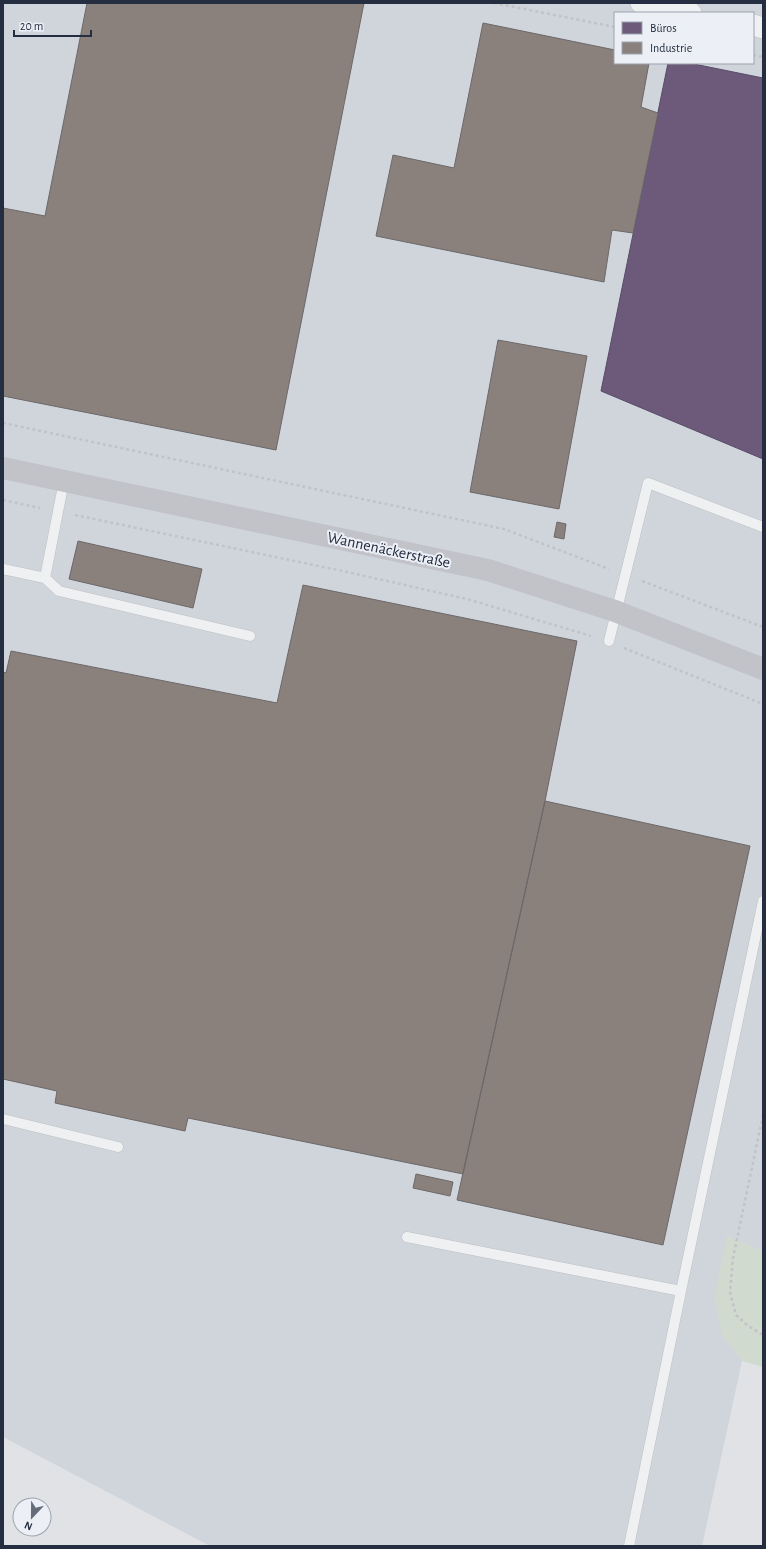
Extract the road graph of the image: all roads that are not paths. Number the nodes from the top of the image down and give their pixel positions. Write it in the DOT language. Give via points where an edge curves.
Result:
graph roads {
  1 [pos="641,3"];
  2 [pos="686,12"];
  3 [pos="3,468"];
  4 [pos="64,481"];
  5 [pos="763,527"];
  6 [pos="3,569"];
  7 [pos="45,578"];
  8 [pos="616,611"];
  9 [pos="250,636"];
  10 [pos="609,641"];
  11 [pos="763,669"];
  12 [pos="763,901"];
  13 [pos="3,1119"];
  14 [pos="118,1147"];
  15 [pos="407,1237"];
  16 [pos="681,1291"];
  17 [pos="630,1546"];
  1 -- 2 [label="street"];
  3 -- 4 [label="street, Wannenäckerstraße"];
  4 -- 7 [label="lane"];
  4 -- 8 [label="street, Wannenäckerstraße" via="488,570"];
  5 -- 8 [label="lane" via="648,483"];
  6 -- 7 [label="lane"];
  7 -- 9 [label="lane" via="59,591"];
  8 -- 10 [label="lane"];
  8 -- 11 [label="street, Wannenäckerstraße"];
  12 -- 16 [label="lane"];
  13 -- 14 [label="lane"];
  15 -- 16 [label="lane"];
  16 -- 17 [label="lane"];
}
